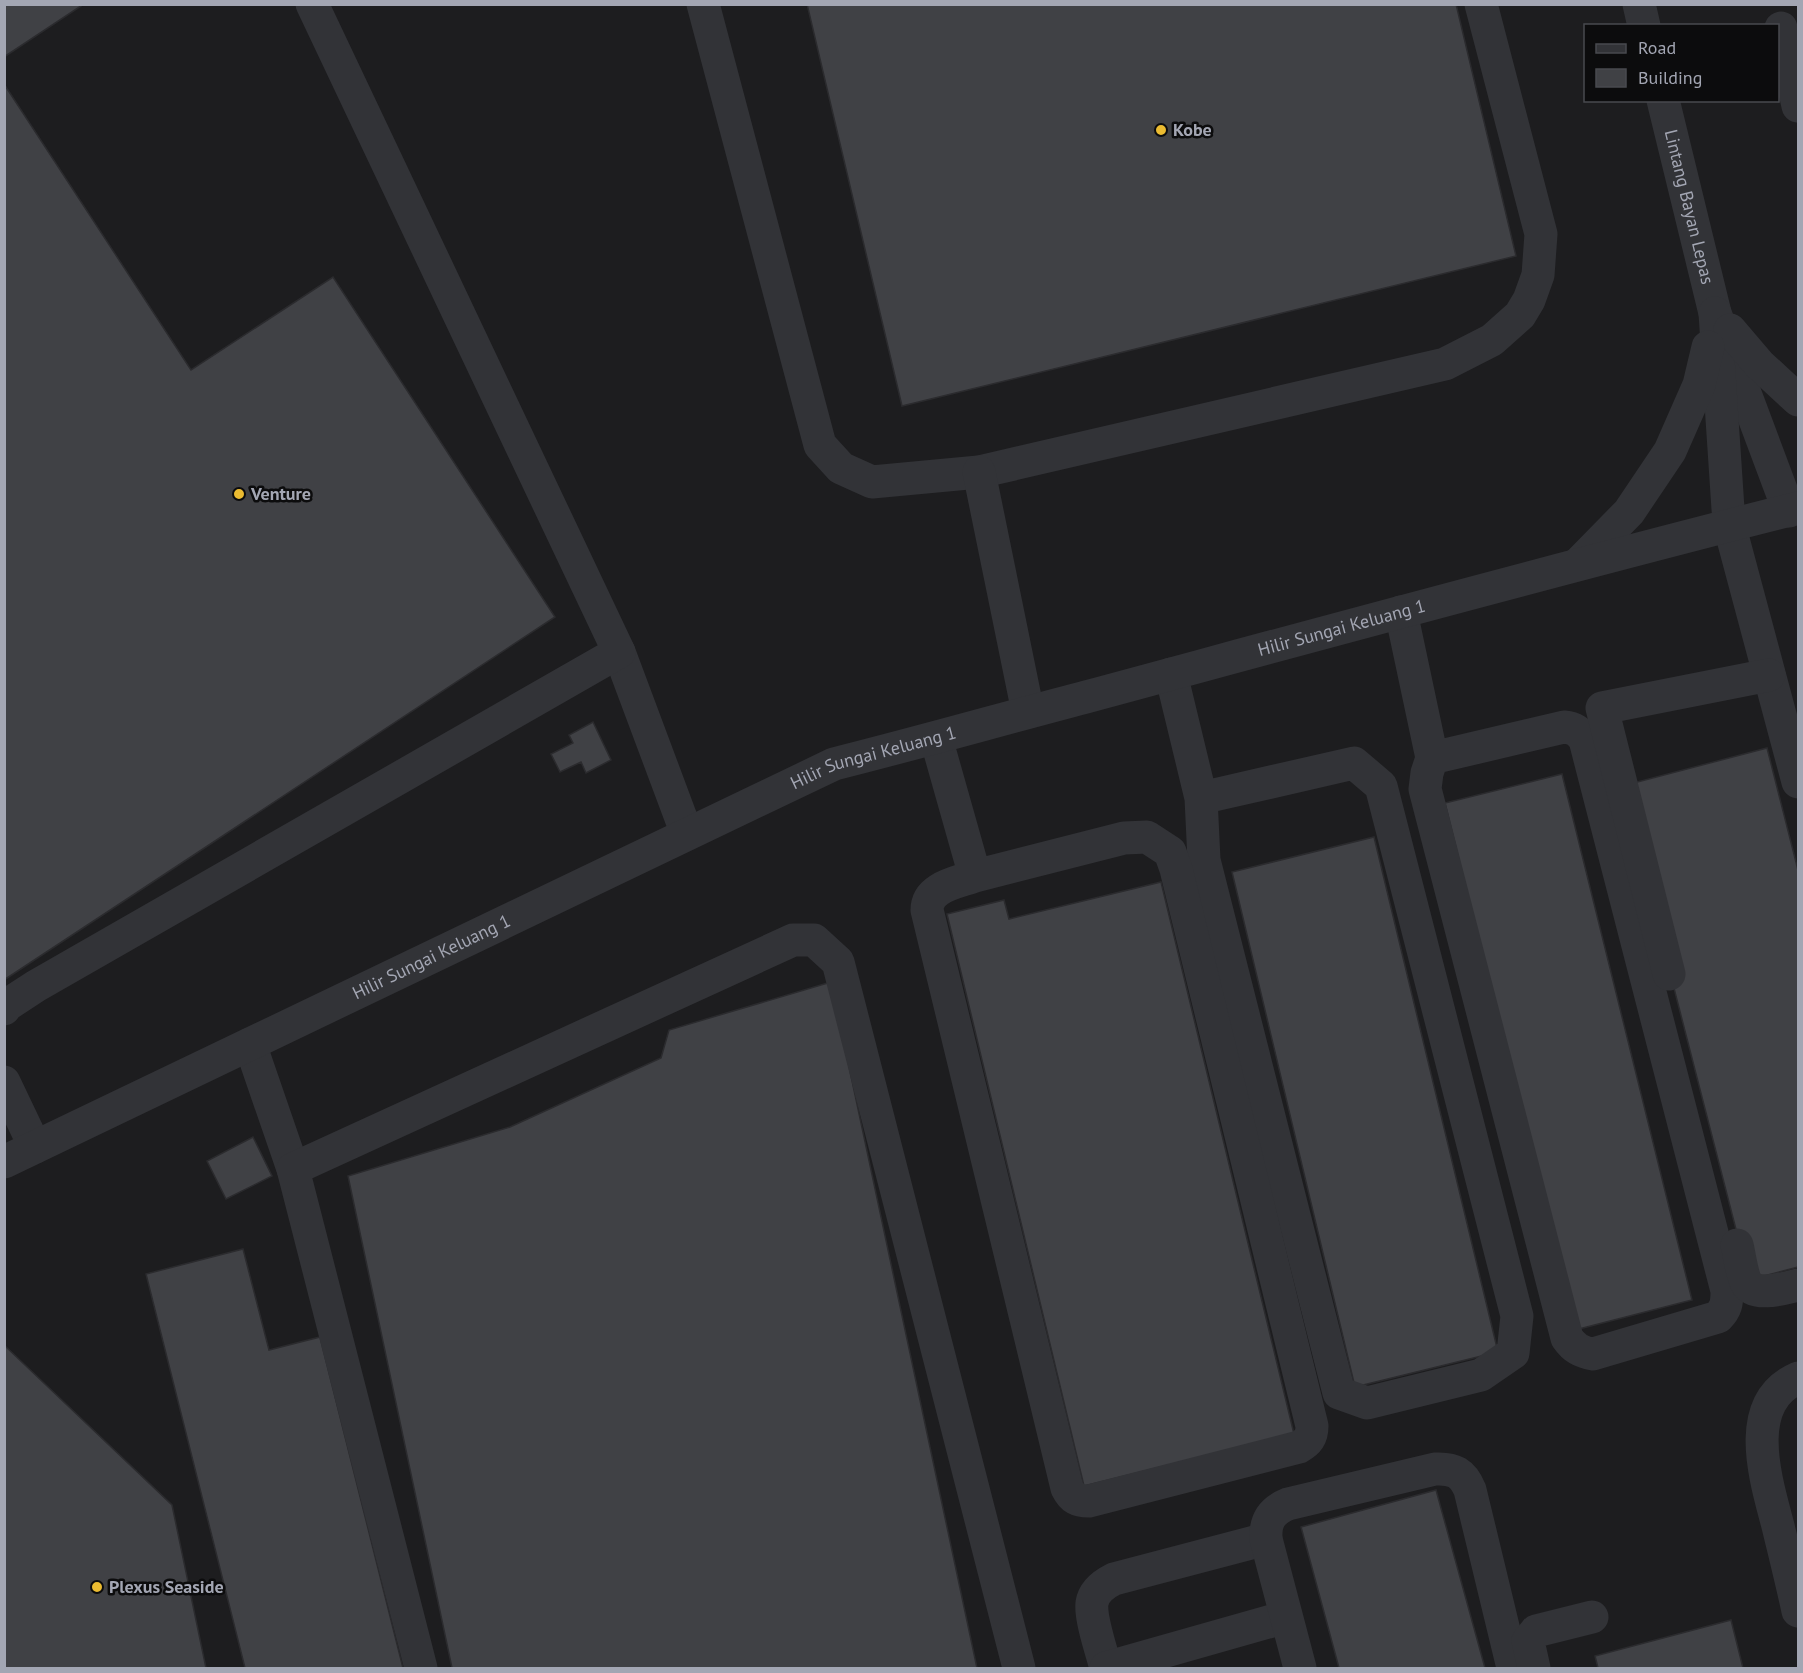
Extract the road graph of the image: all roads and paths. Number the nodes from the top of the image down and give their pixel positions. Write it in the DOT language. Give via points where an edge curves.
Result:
graph roads {
  1 [pos="312,4"];
  2 [pos="703,4"];
  3 [pos="1481,4"];
  4 [pos="1639,4"];
  5 [pos="1785,19"];
  6 [pos="1644,24"];
  7 [pos="1663,102"];
  8 [pos="1798,106"];
  9 [pos="1715,313"];
  10 [pos="1798,400"];
  11 [pos="979,472"];
  12 [pos="1794,509"];
  13 [pos="1729,524"];
  14 [pos="1578,564"];
  15 [pos="1401,612"];
  16 [pos="619,652"];
  17 [pos="1171,674"];
  18 [pos="1769,675"];
  19 [pos="1028,712"];
  20 [pos="936,738"];
  21 [pos="1432,758"];
  22 [pos="1798,782"];
  23 [pos="1201,798"];
  24 [pos="687,834"];
  25 [pos="975,876"];
  26 [pos="4,1009"];
  27 [pos="250,1044"];
  28 [pos="4,1082"];
  29 [pos="35,1147"];
  30 [pos="4,1162"];
  31 [pos="293,1169"];
  32 [pos="1798,1285"];
  33 [pos="1798,1377"];
  34 [pos="1266,1539"];
  35 [pos="1798,1611"];
  36 [pos="1286,1617"];
  37 [pos="1592,1617"];
  38 [pos="421,1668"];
  39 [pos="1019,1668"];
  40 [pos="1106,1668"];
  41 [pos="1300,1668"];
  42 [pos="1513,1668"];
  43 [pos="1534,1668"];
  1 -- 16 [label="street"];
  2 -- 11 [label="street" via="819,445 841,468 872,482"];
  3 -- 11 [label="street" via="1542,234 1538,275 1520,315 1492,340 1445,364"];
  4 -- 6 [label="street"];
  5 -- 8 [label="street"];
  7 -- 9 [label="street, Lintang Bayan Lepas"];
  9 -- 10 [label="street" via="1759,364"];
  9 -- 12 [label="street, Lintang Bayan Lepas"];
  9 -- 13 [label="street, Lintang Bayan Lepas"];
  9 -- 14 [label="street" via="1699,384 1670,451 1629,512"];
  11 -- 19 [label="street"];
  12 -- 13 [label="street, Hilir Sungai Keluang 1"];
  13 -- 14 [label="street, Hilir Sungai Keluang 1"];
  13 -- 18 [label="street, Lintang Bayan Lepas"];
  14 -- 15 [label="street, Hilir Sungai Keluang 1"];
  15 -- 17 [label="street, Hilir Sungai Keluang 1"];
  15 -- 21 [label="street"];
  16 -- 24 [label="street"];
  16 -- 26 [label="street" via="36,986"];
  17 -- 19 [label="street, Hilir Sungai Keluang 1"];
  17 -- 23 [label="street"];
  18 -- 22 [label="street, Lintang Bayan Lepas"];
  18 -- 32 [label="street" via="1602,708 1746,1283 1766,1292"];
  19 -- 20 [label="street, Hilir Sungai Keluang 1"];
  20 -- 24 [label="street, Hilir Sungai Keluang 1" via="834,764"];
  20 -- 25 [label="street"];
  21 -- 21 [label="street" via="1564,727 1580,732 1585,740 1727,1291 1725,1311 1718,1317 1593,1354 1573,1347 1567,1338 1425,789"];
  23 -- 23 [label="street" via="1354,763 1381,786 1517,1316 1513,1353 1481,1376 1367,1403 1339,1393 1204,860"];
  24 -- 27 [label="street, Hilir Sungai Keluang 1"];
  25 -- 25 [label="street" via="1124,838 1148,837 1170,852 1312,1426 1312,1435 1299,1448 1089,1501 1071,1496 927,910 932,894"];
  27 -- 29 [label="street, Hilir Sungai Keluang 1"];
  27 -- 31 [label="street"];
  28 -- 29 [label="street"];
  29 -- 30 [label="street, Hilir Sungai Keluang 1"];
  31 -- 38 [label="street"];
  31 -- 39 [label="street" via="793,939 814,940 838,962"];
  33 -- 35 [label="street" via="1775,1394 1766,1413 1762,1442 1763,1467"];
  34 -- 36 [label="street"];
  34 -- 40 [label="street" via="1104,1584 1092,1603"];
  34 -- 42 [label="street" via="1269,1516 1288,1504 1435,1469 1457,1473 1470,1490"];
  36 -- 40 [label="street"];
  36 -- 41 [label="street"];
  37 -- 43 [label="street" via="1536,1631 1528,1641"];
}
